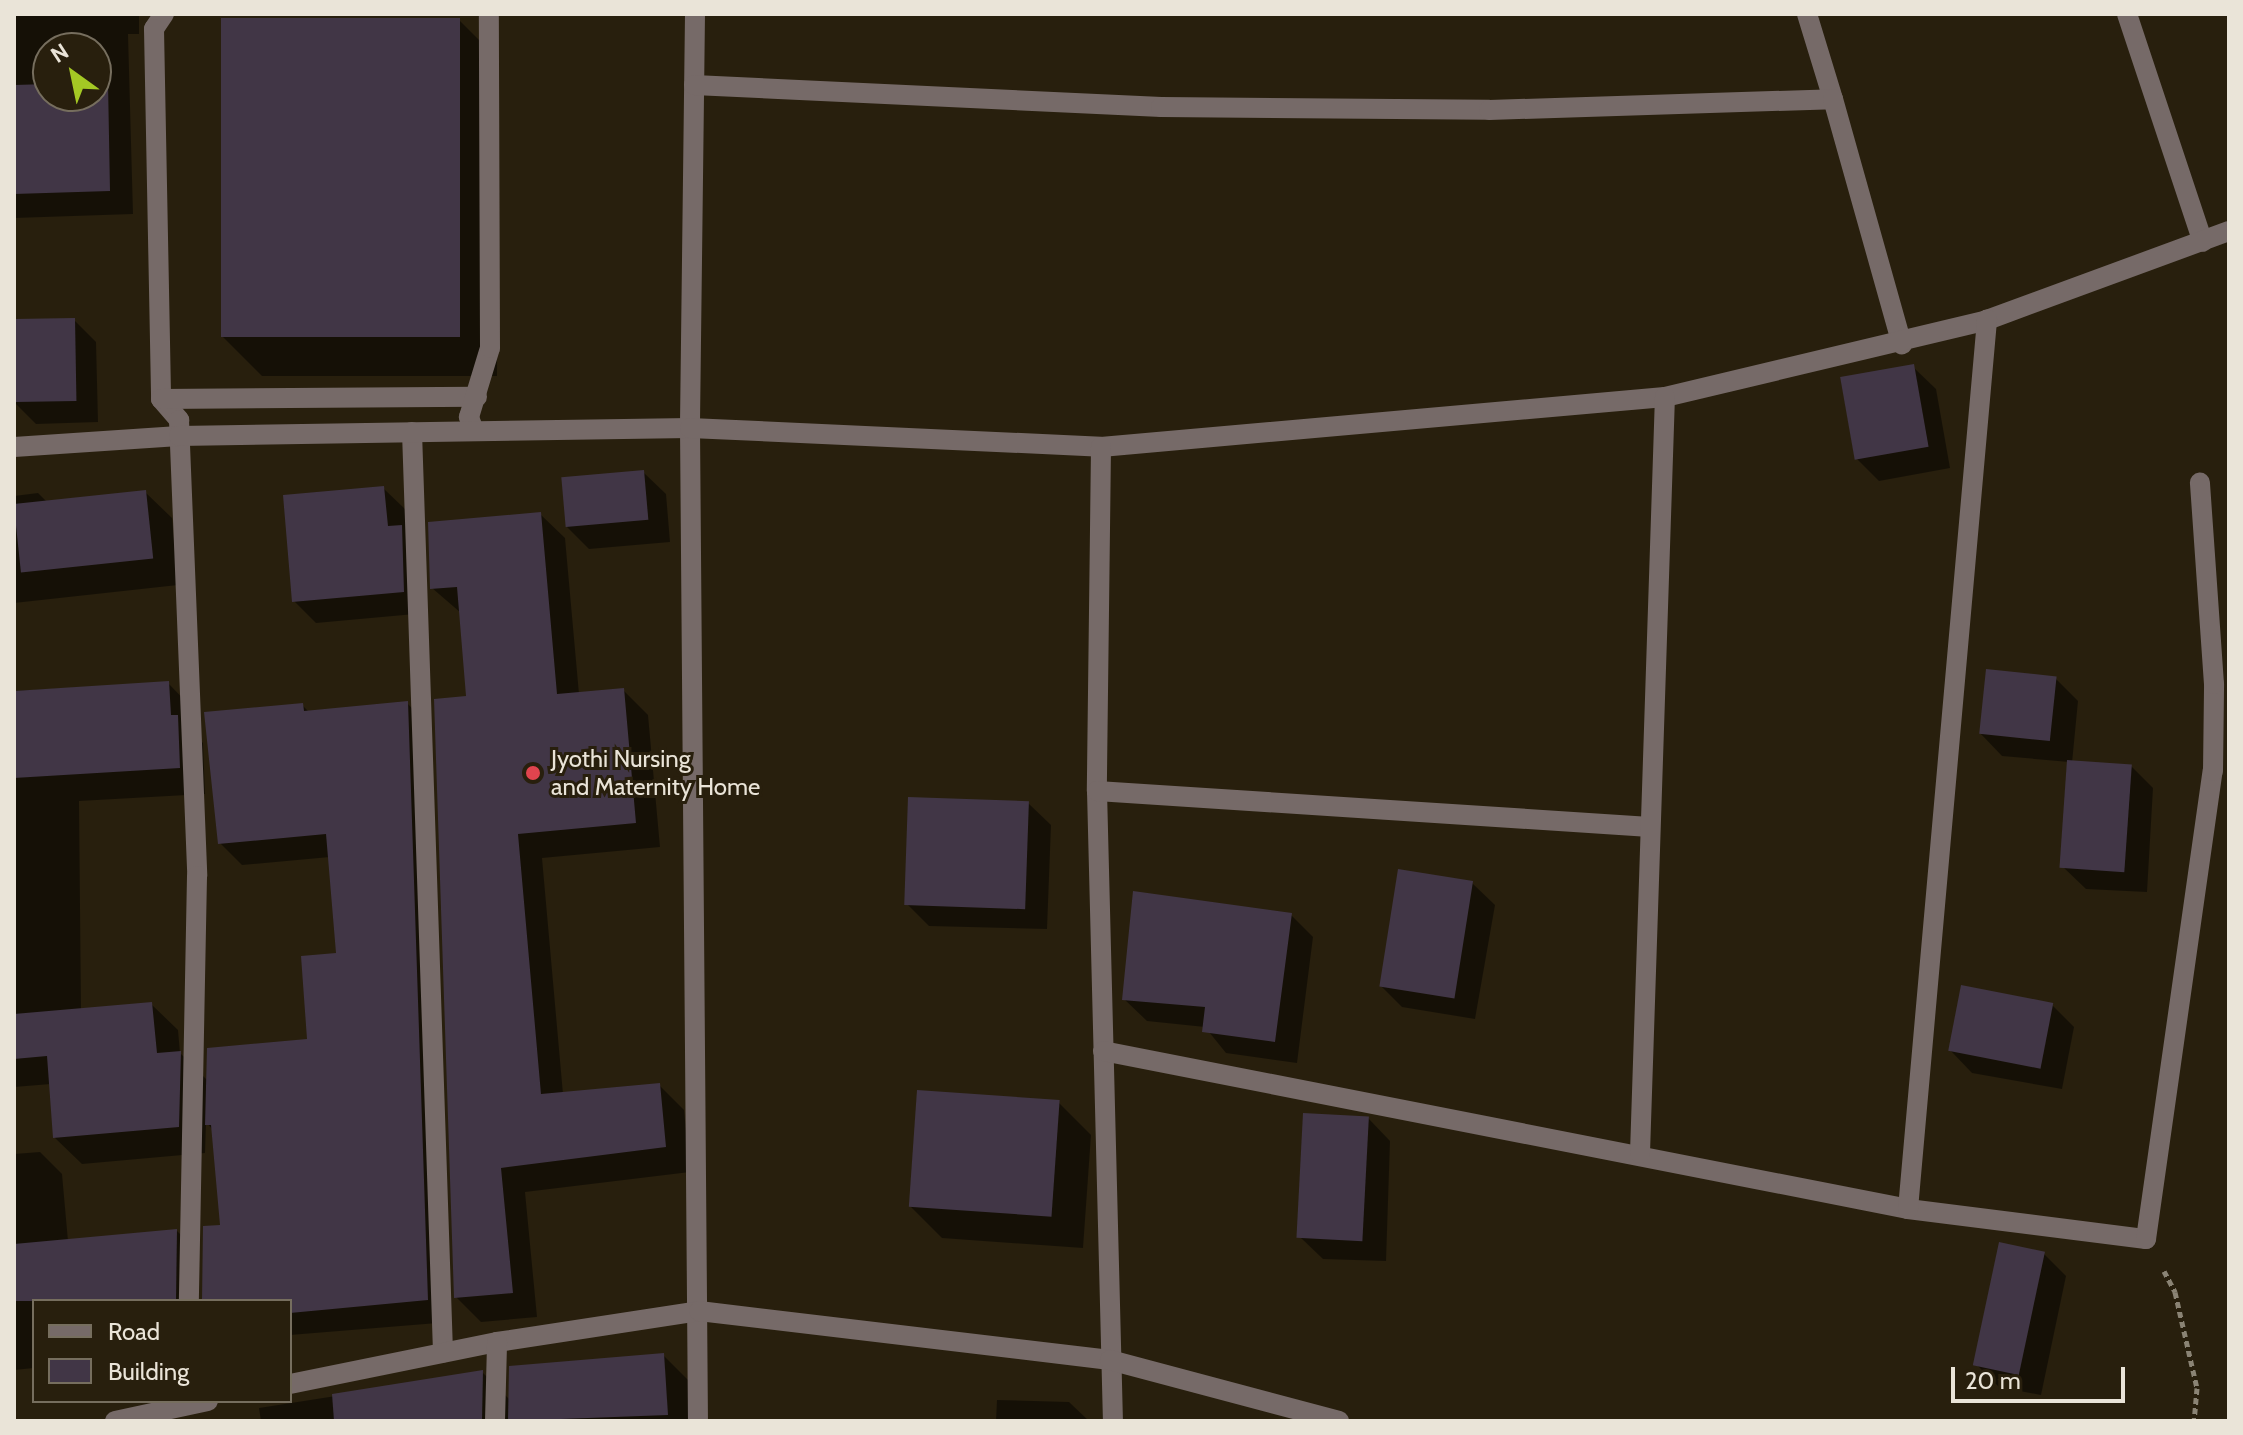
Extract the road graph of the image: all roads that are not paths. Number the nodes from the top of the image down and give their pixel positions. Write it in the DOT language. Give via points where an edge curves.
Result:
graph roads {
  1 [pos="164,14"];
  2 [pos="489,14"];
  3 [pos="695,14"];
  4 [pos="1807,14"];
  5 [pos="2127,14"];
  6 [pos="694,85"];
  7 [pos="1833,99"];
  8 [pos="2229,231"];
  9 [pos="2203,242"];
  10 [pos="1987,320"];
  11 [pos="1902,344"];
  12 [pos="477,397"];
  13 [pos="1665,397"];
  14 [pos="161,399"];
  15 [pos="690,428"];
  16 [pos="474,431"];
  17 [pos="412,432"];
  18 [pos="179,436"];
  19 [pos="14,447"];
  20 [pos="1101,447"];
  21 [pos="2200,482"];
  22 [pos="1097,791"];
  23 [pos="1650,827"];
  24 [pos="1103,1051"];
  25 [pos="1640,1153"];
  26 [pos="1908,1209"];
  27 [pos="189,1299"];
  28 [pos="699,1311"];
  29 [pos="497,1342"];
  30 [pos="443,1352"];
  31 [pos="1110,1360"];
  32 [pos="292,1384"];
  33 [pos="187,1409"];
  34 [pos="115,1421"];
  35 [pos="495,1421"];
  36 [pos="698,1421"];
  37 [pos="1113,1421"];
  38 [pos="1339,1421"];
  1 -- 14 [label="street" via="154,29"];
  2 -- 12 [label="street" via="490,348"];
  3 -- 6 [label="street"];
  4 -- 7 [label="street"];
  5 -- 9 [label="street"];
  6 -- 7 [label="street" via="1208,107 1489,110"];
  6 -- 15 [label="street"];
  7 -- 11 [label="street"];
  8 -- 9 [label="street"];
  9 -- 10 [label="street"];
  10 -- 11 [label="street"];
  10 -- 26 [label="street"];
  11 -- 13 [label="street"];
  12 -- 14 [label="street"];
  12 -- 16 [label="street" via="469,417"];
  13 -- 20 [label="street"];
  13 -- 23 [label="street"];
  14 -- 18 [label="street" via="179,420"];
  15 -- 16 [label="street"];
  15 -- 20 [label="street"];
  15 -- 28 [label="street"];
  16 -- 17 [label="street"];
  17 -- 18 [label="street"];
  17 -- 30 [label="street"];
  18 -- 19 [label="street"];
  18 -- 27 [label="street" via="197,876"];
  20 -- 22 [label="street"];
  21 -- 26 [label="street" via="2214,684 2213,771 2146,1239"];
  22 -- 23 [label="street"];
  22 -- 24 [label="street"];
  23 -- 25 [label="street"];
  24 -- 25 [label="street"];
  24 -- 31 [label="street"];
  25 -- 26 [label="street"];
  28 -- 29 [label="street"];
  28 -- 31 [label="street"];
  28 -- 36 [label="street"];
  29 -- 30 [label="street"];
  29 -- 35 [label="street"];
  30 -- 32 [label="street"];
  31 -- 37 [label="street"];
  31 -- 38 [label="street"];
  33 -- 34 [label="street"];
}
